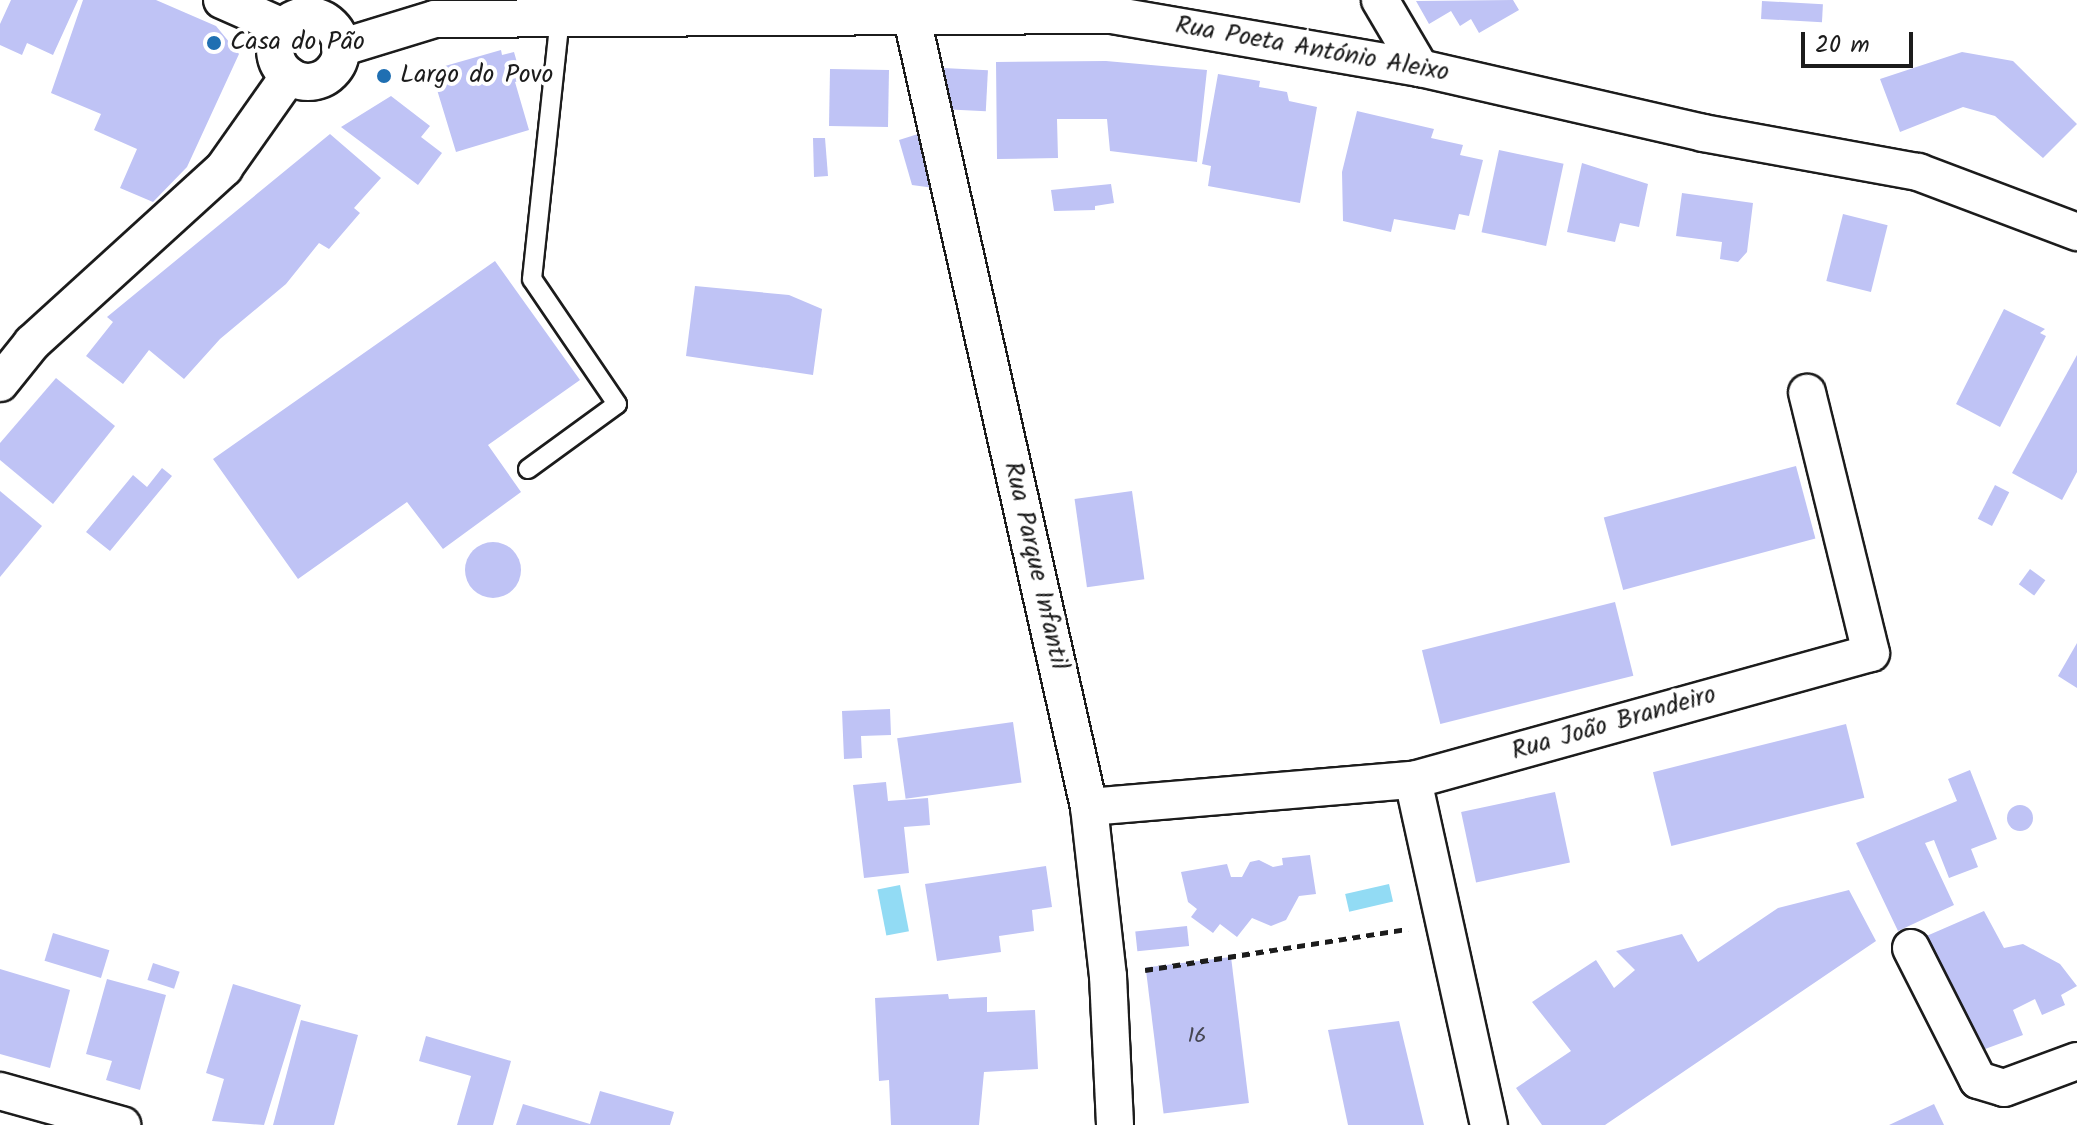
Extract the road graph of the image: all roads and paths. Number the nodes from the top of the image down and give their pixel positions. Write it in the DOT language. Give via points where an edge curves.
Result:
graph roads {
  1 [pos="222,0"];
  2 [pos="1380,0"];
  3 [pos="446,10"];
  4 [pos="911,14"];
  5 [pos="544,15"];
  6 [pos="283,27"];
  7 [pos="340,48"];
  8 [pos="1420,68"];
  9 [pos="289,76"];
  10 [pos="2077,232"];
  11 [pos="0,383"];
  12 [pos="1807,393"];
  13 [pos="528,469"];
  14 [pos="1413,780"];
  15 [pos="1089,807"];
  16 [pos="1444,923"];
  17 [pos="1911,948"];
  18 [pos="1108,976"];
  19 [pos="2077,1061"];
  20 [pos="0,1091"];
  21 [pos="1110,1124"];
  22 [pos="122,1125"];
  23 [pos="1489,1125"];
  1 -- 6 [label="street"];
  2 -- 8 [label="street"];
  3 -- 5 [label="street"];
  3 -- 7 [label="street"];
  4 -- 5 [label="street, Rua Poeta António Aleixo"];
  4 -- 8 [label="street, Rua Poeta António Aleixo" via="1112,15"];
  4 -- 15 [label="street, Rua Parque Infantil"];
  5 -- 13 [label="lane" via="532,279 617,404"];
  6 -- 7 [label="street" via="313,16 332,27"];
  6 -- 9 [label="street" via="275,47"];
  7 -- 9 [label="street" via="335,67 319,80"];
  8 -- 10 [label="street, Rua Poeta António Aleixo" via="1703,133 1918,172"];
  9 -- 11 [label="street" via="224,168 32,343"];
  12 -- 14 [label="street, Rua João Brandeiro" via="1871,653"];
  14 -- 15 [label="street, Rua João Brandeiro"];
  14 -- 16 [label="street"];
  15 -- 18 [label="street, Rua Parque Infantil"];
  16 -- 18 [label="path"];
  16 -- 23 [label="street"];
  17 -- 19 [label="street" via="1978,1080 2004,1088"];
  18 -- 21 [label="street, Rua Parque Infantil"];
  20 -- 22 [label="street"];
}
